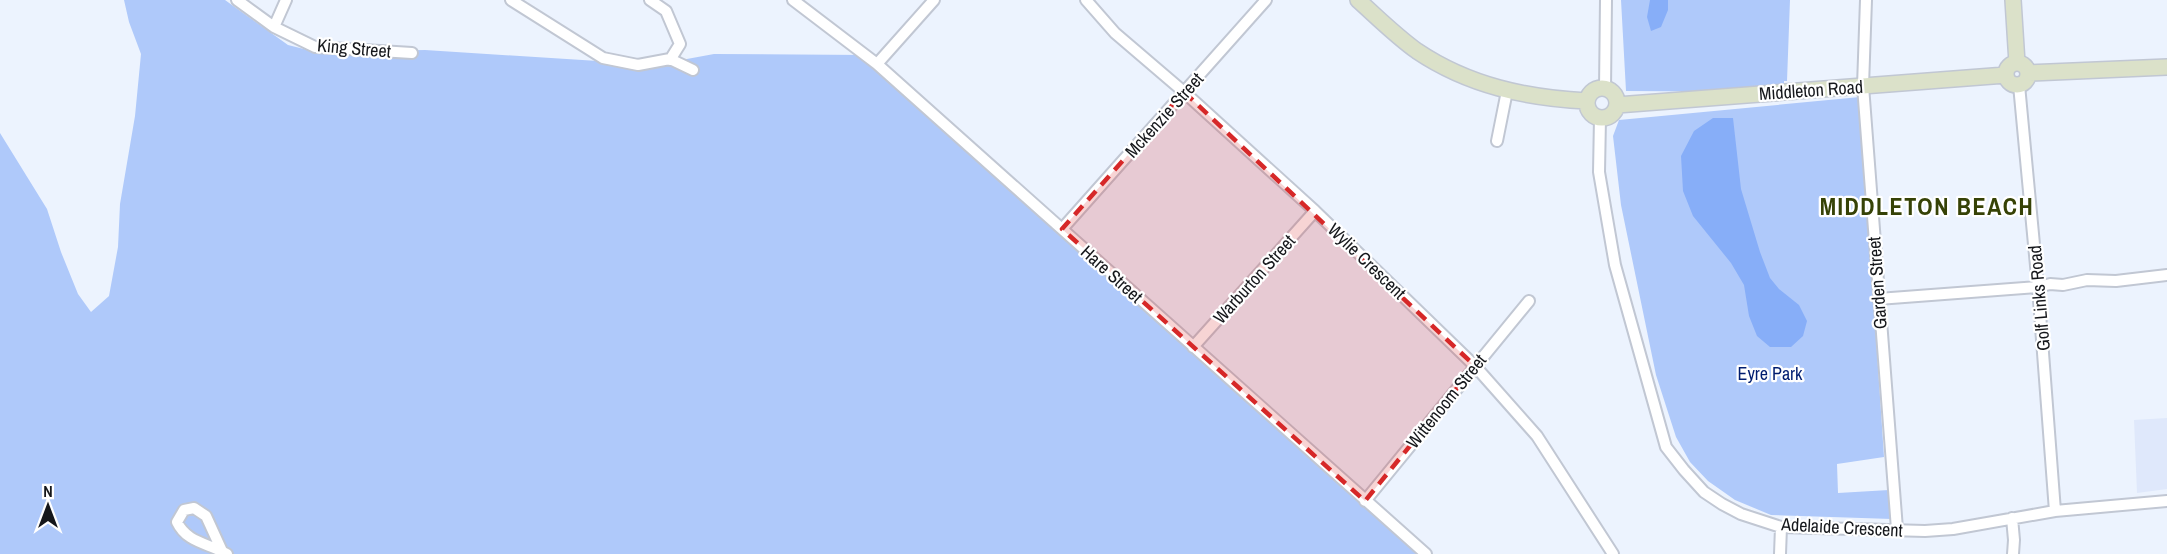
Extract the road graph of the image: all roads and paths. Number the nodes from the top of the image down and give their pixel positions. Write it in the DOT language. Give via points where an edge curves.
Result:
graph roads {
  1 [pos="237,0"];
  2 [pos="286,0"];
  3 [pos="511,0"];
  4 [pos="650,0"];
  5 [pos="793,0"];
  6 [pos="934,0"];
  7 [pos="1086,0"];
  8 [pos="1266,0"];
  9 [pos="1358,0"];
  10 [pos="1606,0"];
  11 [pos="1866,0"];
  12 [pos="2013,0"];
  13 [pos="274,27"];
  14 [pos="412,53"];
  15 [pos="670,60"];
  16 [pos="877,64"];
  17 [pos="2167,67"];
  18 [pos="2023,68"];
  19 [pos="693,70"];
  20 [pos="2006,75"];
  21 [pos="2019,85"];
  22 [pos="1863,86"];
  23 [pos="1605,89"];
  24 [pos="1507,91"];
  25 [pos="1184,92"];
  26 [pos="1587,101"];
  27 [pos="1617,105"];
  28 [pos="1600,118"];
  29 [pos="1497,141"];
  30 [pos="1315,211"];
  31 [pos="1062,229"];
  32 [pos="2167,275"];
  33 [pos="2038,287"];
  34 [pos="1878,299"];
  35 [pos="1528,302"];
  36 [pos="1193,347"];
  37 [pos="1475,366"];
  38 [pos="1365,501"];
  39 [pos="2167,501"];
  40 [pos="2055,511"];
  41 [pos="2012,518"];
  42 [pos="1781,526"];
  43 [pos="1897,530"];
  44 [pos="224,553"];
  45 [pos="1426,554"];
  46 [pos="1613,554"];
  47 [pos="1780,554"];
  48 [pos="2013,554"];
  1 -- 13 [label="street, King Street"];
  2 -- 13 [label="street"];
  3 -- 15 [label="street" via="603,58 638,65"];
  4 -- 15 [label="street" via="666,11 680,44"];
  5 -- 16 [label="street, Hare Street"];
  6 -- 16 [label="street"];
  7 -- 25 [label="street, Wylie Crescent" via="1115,33"];
  8 -- 25 [label="street, Mckenzie Street"];
  9 -- 24 [label="main road" via="1416,50 1451,71"];
  10 -- 23 [label="street"];
  11 -- 22 [label="street, Garden Street"];
  12 -- 18 [label="main road"];
  13 -- 14 [label="street, King Street" via="315,47"];
  15 -- 19 [label="street"];
  16 -- 31 [label="street, Hare Street"];
  17 -- 18 [label="main road"];
  18 -- 20 [label="main road" via="2009,66"];
  18 -- 21 [label="main road" via="2026,81"];
  20 -- 21 [label="main road" via="2010,83"];
  20 -- 22 [label="main road, Middleton Road"];
  21 -- 33 [label="street, Golf Links Road"];
  22 -- 27 [label="main road, Middleton Road"];
  22 -- 34 [label="street, Garden Street"];
  23 -- 26 [label="main road" via="1593,91"];
  23 -- 27 [label="main road" via="1614,94"];
  24 -- 26 [label="main road"];
  24 -- 29 [label="street"];
  25 -- 30 [label="street, Wylie Crescent"];
  25 -- 31 [label="street, Mckenzie Street"];
  26 -- 28 [label="main road" via="1590,112"];
  27 -- 28 [label="main road" via="1611,115"];
  28 -- 42 [label="street, Adelaide Crescent" via="1599,172 1615,265 1666,447 1704,492 1741,514"];
  30 -- 36 [label="street, Warburton Street"];
  30 -- 37 [label="street, Wylie Crescent"];
  31 -- 36 [label="street, Hare Street"];
  32 -- 33 [label="street"];
  33 -- 34 [label="street"];
  33 -- 40 [label="street, Golf Links Road"];
  34 -- 43 [label="street, Garden Street"];
  35 -- 37 [label="street, Wittenoom Street"];
  36 -- 38 [label="street, Hare Street"];
  37 -- 38 [label="street, Wittenoom Street"];
  37 -- 46 [label="street, Wylie Crescent" via="1537,436"];
  38 -- 45 [label="street, Hare Street"];
  39 -- 40 [label="street, Adelaide Crescent"];
  40 -- 41 [label="street, Adelaide Crescent"];
  41 -- 43 [label="street, Adelaide Crescent" via="1953,529"];
  41 -- 48 [label="street"];
  42 -- 43 [label="street, Adelaide Crescent"];
  42 -- 47 [label="street"];
  44 -- 44 [label="street" via="183,533 177,522 184,510 195,508 206,516"];
}
